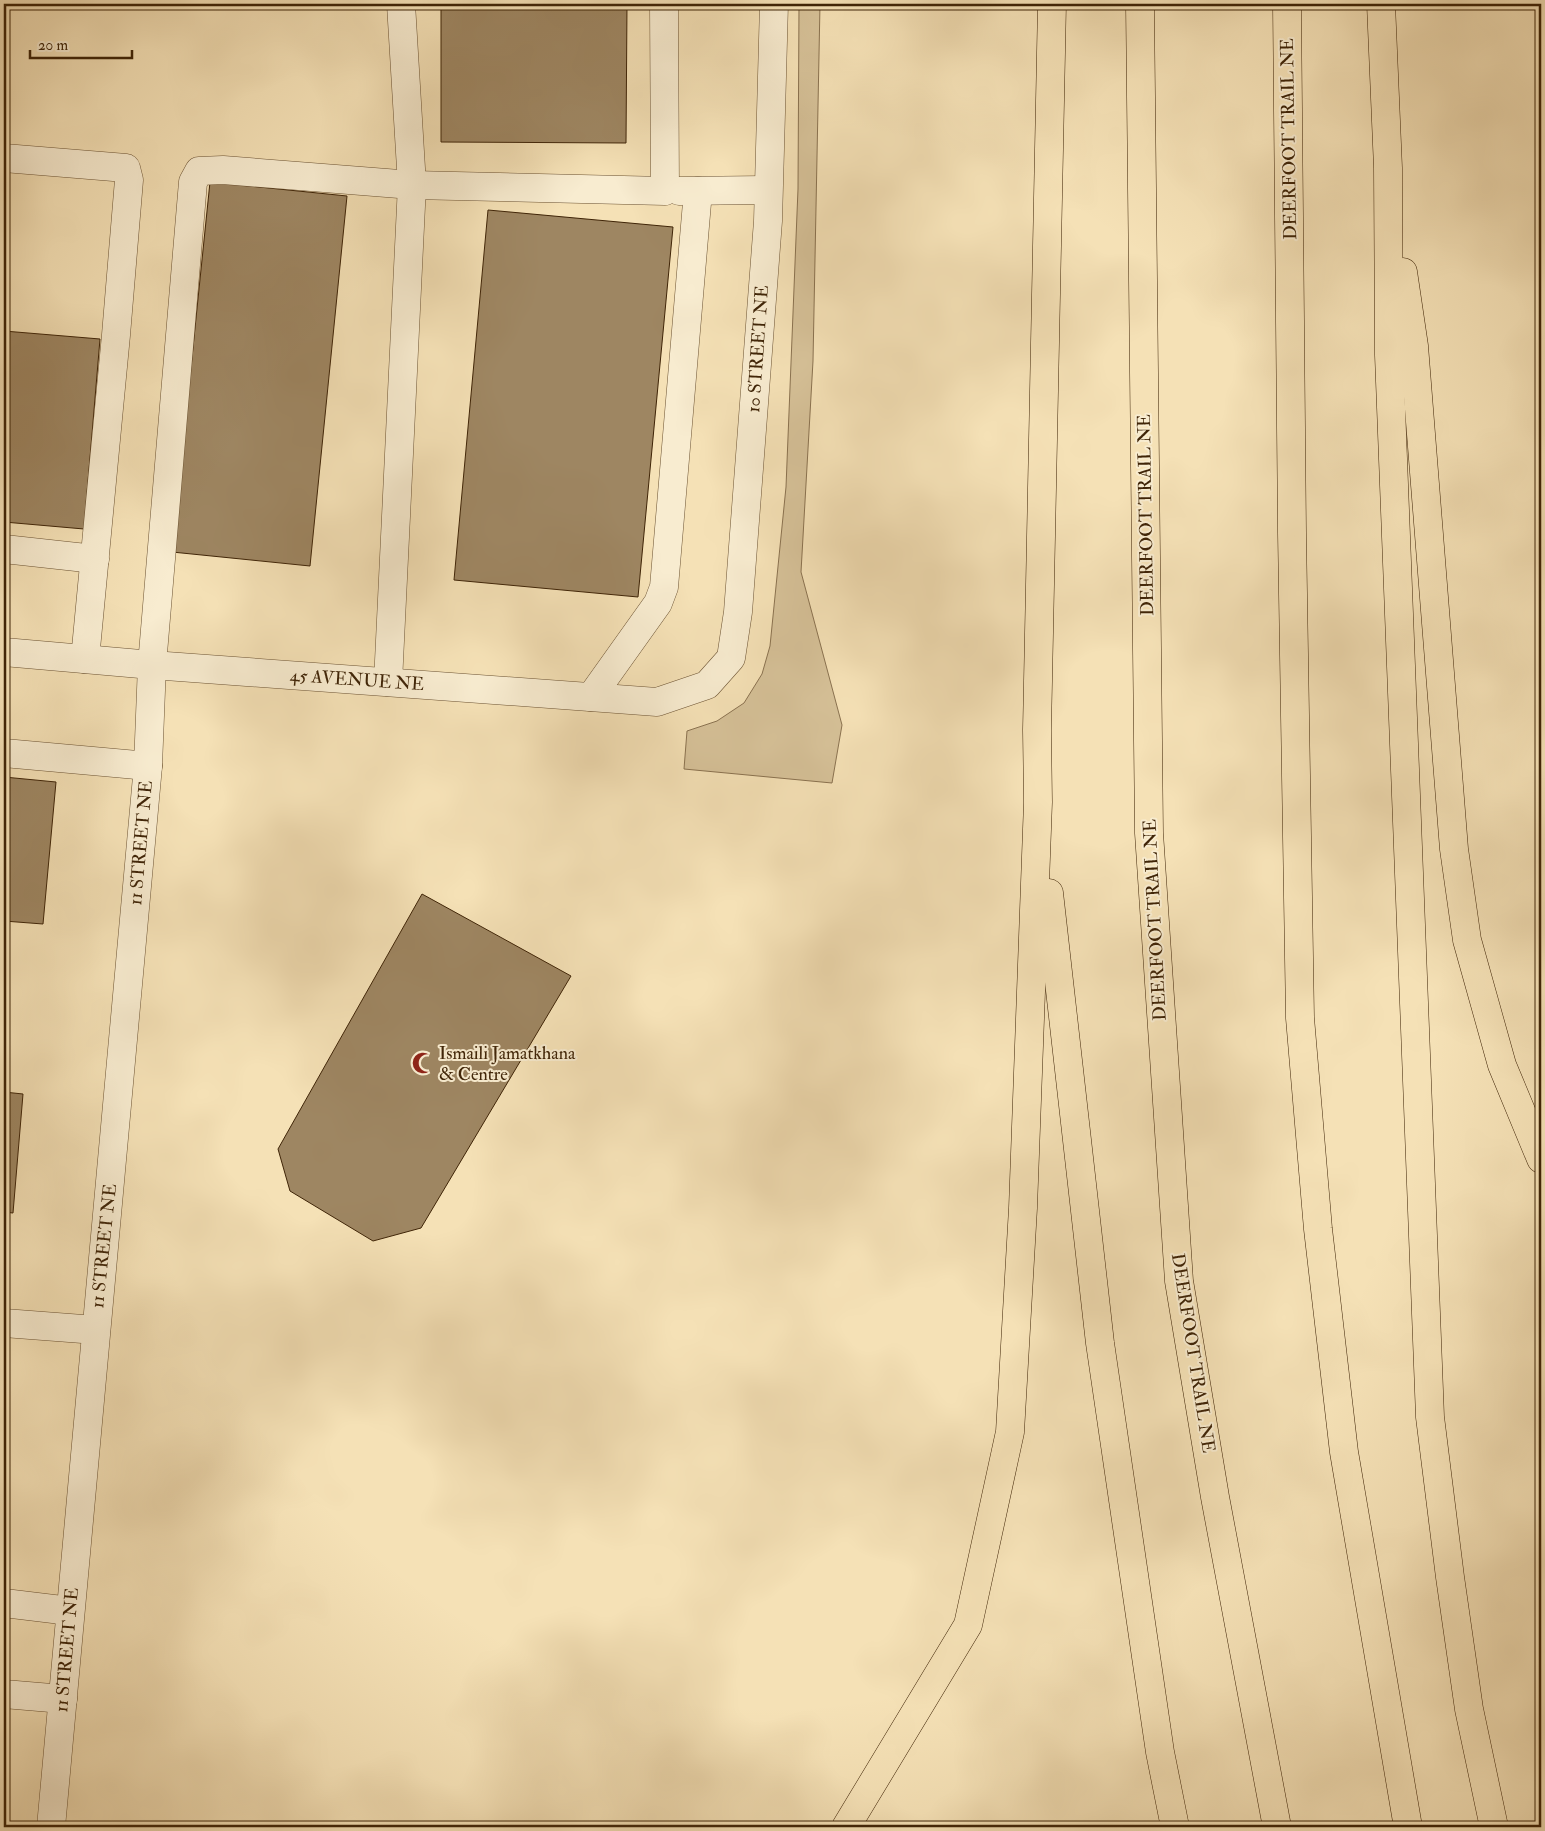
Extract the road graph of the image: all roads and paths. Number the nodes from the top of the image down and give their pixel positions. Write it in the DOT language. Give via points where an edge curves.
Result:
graph roads {
  1 [pos="401,4"];
  2 [pos="664,4"];
  3 [pos="774,4"];
  4 [pos="1052,4"];
  5 [pos="1140,4"];
  6 [pos="1287,4"];
  7 [pos="1381,4"];
  8 [pos="4,158"];
  9 [pos="1388,168"];
  10 [pos="412,186"];
  11 [pos="665,190"];
  12 [pos="698,190"];
  13 [pos="768,190"];
  14 [pos="4,549"];
  15 [pos="95,559"];
  16 [pos="4,652"];
  17 [pos="85,659"];
  18 [pos="152,665"];
  19 [pos="388,682"];
  20 [pos="707,685"];
  21 [pos="590,697"];
  22 [pos="4,753"];
  23 [pos="148,766"];
  24 [pos="1038,802"];
  25 [pos="1541,1159"];
  26 [pos="4,1323"];
  27 [pos="96,1330"];
  28 [pos="4,1603"];
  29 [pos="70,1611"];
  30 [pos="4,1694"];
  31 [pos="63,1699"];
  32 [pos="51,1827"];
  33 [pos="846,1827"];
  34 [pos="1175,1827"];
  35 [pos="1276,1827"];
  36 [pos="1408,1827"];
  37 [pos="1494,1827"];
  1 -- 10 [label="street"];
  2 -- 11 [label="street"];
  3 -- 13 [label="street, 10 STREET NE"];
  4 -- 24 [label="highway"];
  5 -- 35 [label="highway, DEERFOOT TRAIL NE" via="1149,833 1179,1281 1213,1487"];
  6 -- 36 [label="highway, DEERFOOT TRAIL NE" via="1300,1018 1318,1229 1344,1452"];
  7 -- 9 [label="highway"];
  8 -- 15 [label="street" via="126,168 129,180"];
  9 -- 25 [label="highway" via="1414,346 1453,839 1467,940 1502,1065"];
  9 -- 37 [label="highway" via="1389,355 1430,1417 1469,1709"];
  10 -- 11 [label="street"];
  10 -- 18 [label="street, 11 STREET NE" via="223,170 198,171 193,182"];
  10 -- 19 [label="street"];
  11 -- 12 [label="street"];
  12 -- 13 [label="street"];
  12 -- 21 [label="street" via="664,587 658,603"];
  13 -- 20 [label="street, 10 STREET NE" via="738,612 731,658"];
  14 -- 15 [label="street"];
  15 -- 17 [label="street"];
  16 -- 17 [label="street, 45 AVENUE NE"];
  17 -- 18 [label="street, 45 AVENUE NE"];
  18 -- 19 [label="street, 45 AVENUE NE"];
  18 -- 23 [label="street, 11 STREET NE"];
  19 -- 21 [label="street, 45 AVENUE NE"];
  20 -- 21 [label="street, 45 AVENUE NE" via="657,702"];
  22 -- 23 [label="street"];
  23 -- 27 [label="street, 11 STREET NE"];
  24 -- 33 [label="highway" via="1024,1208 1010,1432 968,1626"];
  24 -- 34 [label="highway" via="1100,1343 1160,1752"];
  26 -- 27 [label="street"];
  27 -- 29 [label="street, 11 STREET NE"];
  28 -- 29 [label="street"];
  29 -- 31 [label="street, 11 STREET NE"];
  30 -- 31 [label="street"];
  31 -- 32 [label="street, 11 STREET NE"];
}
